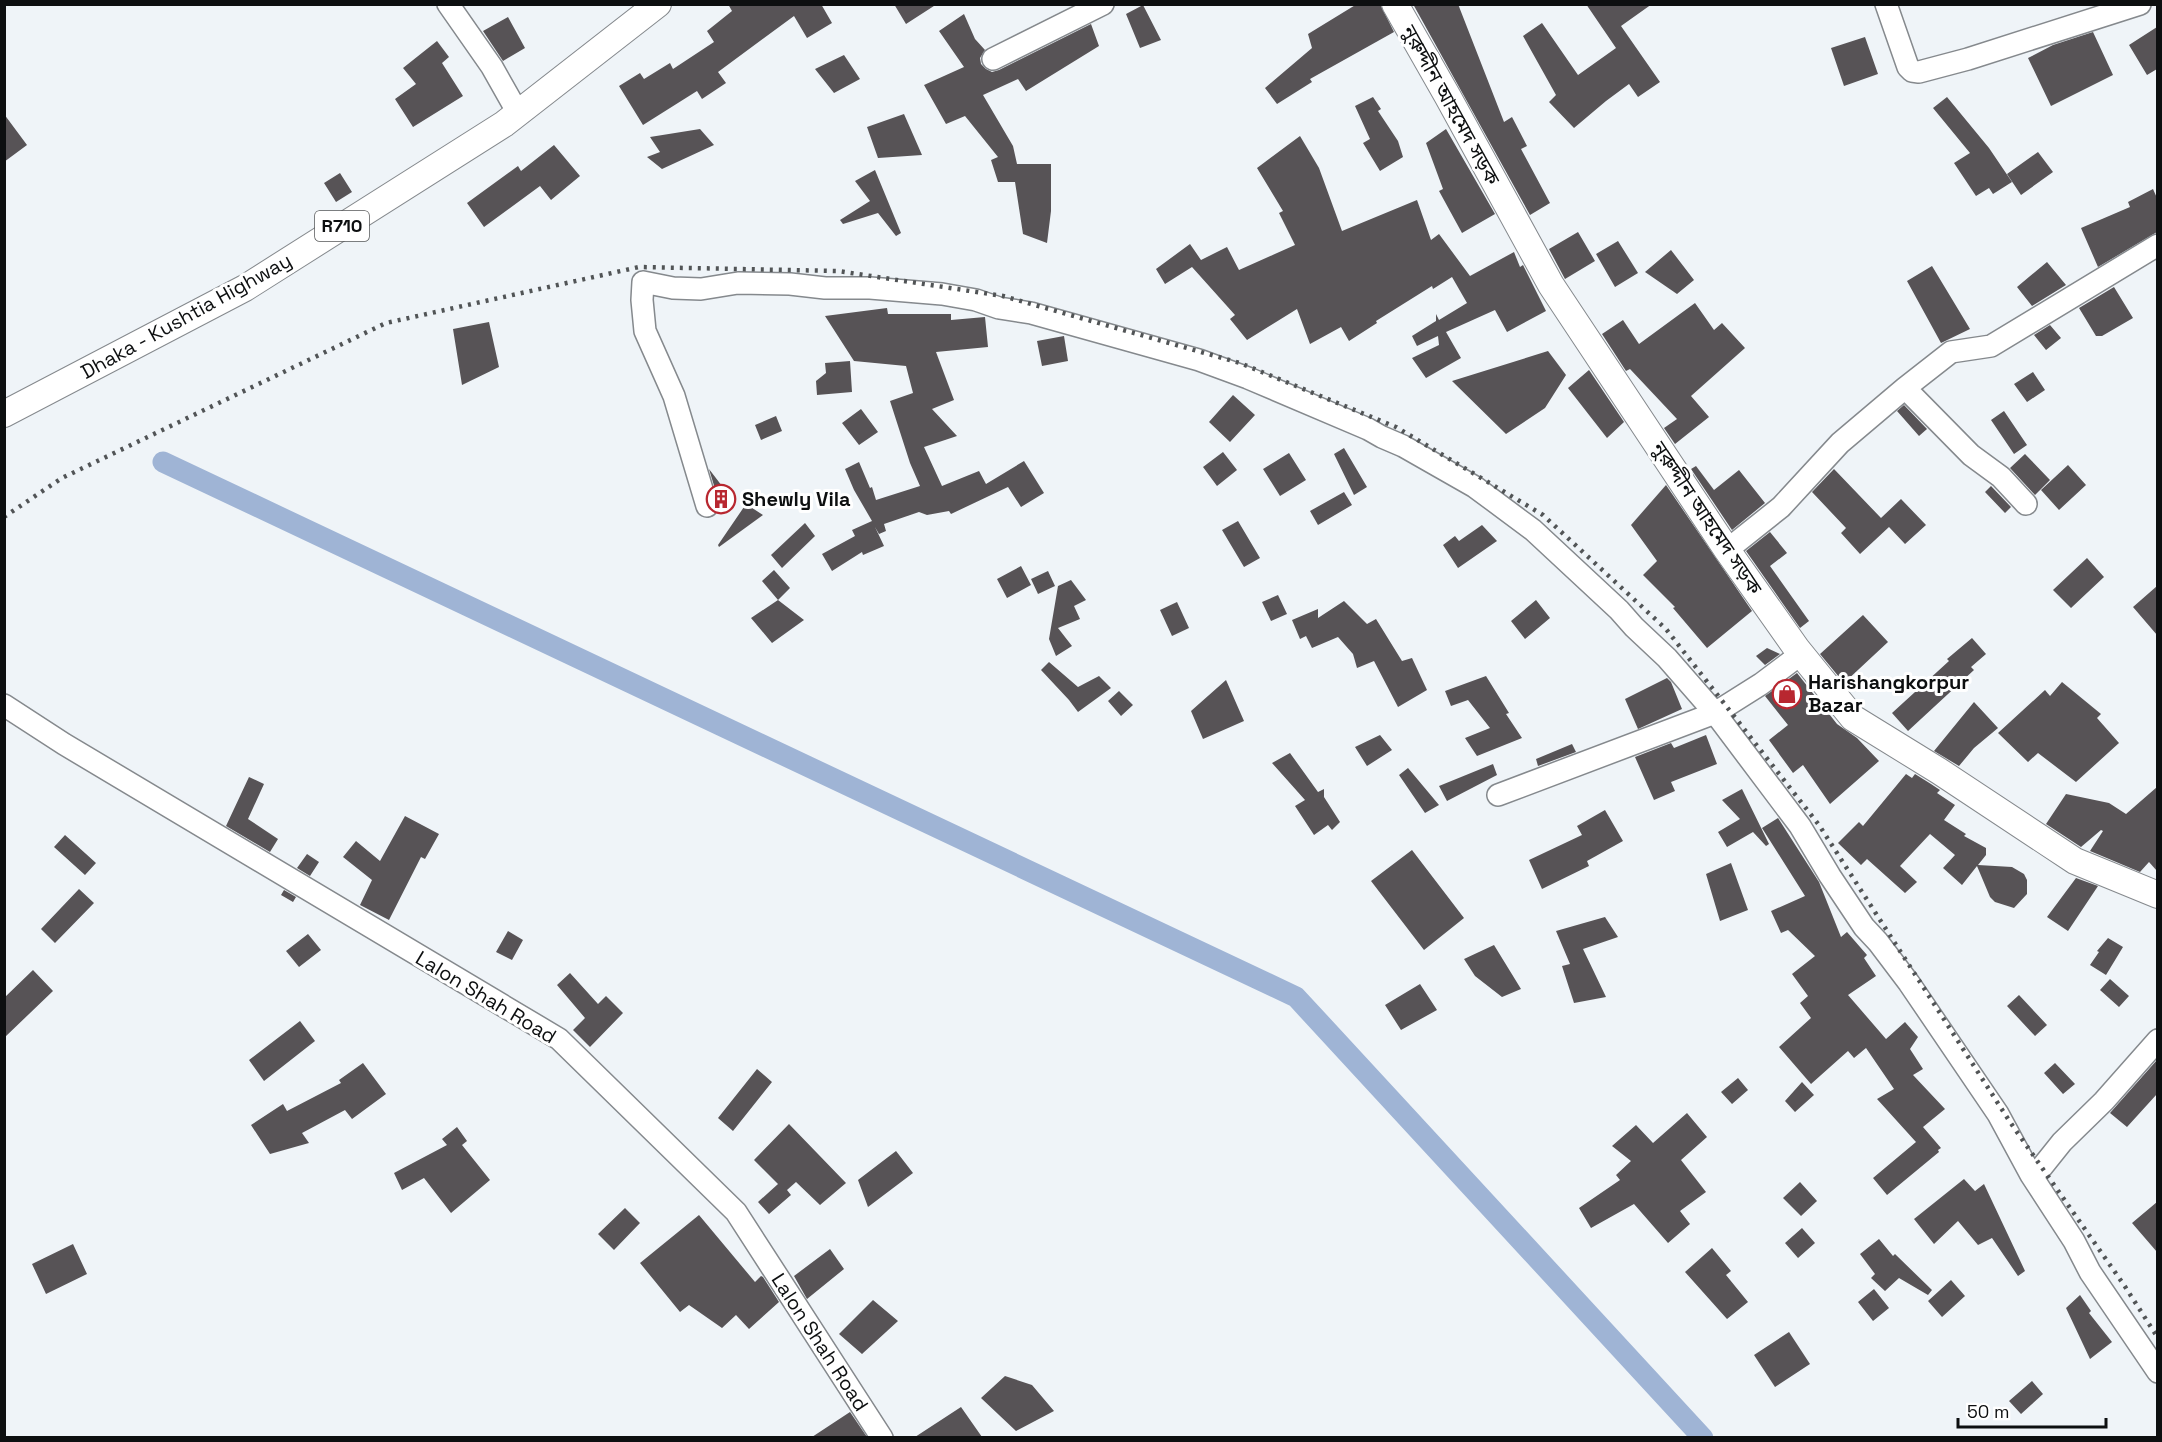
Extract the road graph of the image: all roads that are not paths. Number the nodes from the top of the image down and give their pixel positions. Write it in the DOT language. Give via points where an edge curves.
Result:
graph roads {
  1 [pos="448,4"];
  2 [pos="658,4"];
  3 [pos="1103,4"];
  4 [pos="1395,4"];
  5 [pos="1886,4"];
  6 [pos="2140,4"];
  7 [pos="993,59"];
  8 [pos="518,113"];
  9 [pos="2157,245"];
  10 [pos="1905,388"];
  11 [pos="4,414"];
  12 [pos="2026,504"];
  13 [pos="706,506"];
  14 [pos="1726,550"];
  15 [pos="1801,654"];
  16 [pos="4,705"];
  17 [pos="1715,713"];
  18 [pos="1498,795"];
  19 [pos="2157,895"];
  20 [pos="2157,1040"];
  21 [pos="2031,1175"];
  22 [pos="2157,1372"];
  23 [pos="882,1437"];
  1 -- 8 [label="street"];
  2 -- 8 [label="main road, Dhaka - Kushtia Highway / R710"];
  3 -- 7 [label="street"];
  4 -- 14 [label="main road, নুরুদ্দীন আহমেদ সড়ক" via="1551,285"];
  5 -- 6 [label="street" via="1908,67 1919,72"];
  8 -- 11 [label="main road, Dhaka - Kushtia Highway / R710" via="245,288"];
  9 -- 10 [label="street" via="1991,346 1951,352"];
  10 -- 12 [label="street"];
  10 -- 14 [label="street" via="1840,443 1781,507"];
  13 -- 17 [label="street" via="674,396 645,331 643,282 682,289 738,283 870,288 976,300 1227,370 1368,429 1446,470 1475,487 1558,552 1667,657"];
  14 -- 15 [label="main road, নুরুদ্দীন আহমেদ সড়ক"];
  15 -- 17 [label="street"];
  15 -- 19 [label="main road, নুরুদ্দীন আহমেদ সড়ক" via="1853,718 2075,861"];
  16 -- 23 [label="street, Lalon Shah Road" via="559,1039 736,1212"];
  17 -- 18 [label="street"];
  17 -- 21 [label="street" via="1800,826 1864,927 1920,999 1998,1114"];
  20 -- 21 [label="street"];
  21 -- 22 [label="street"];
}
